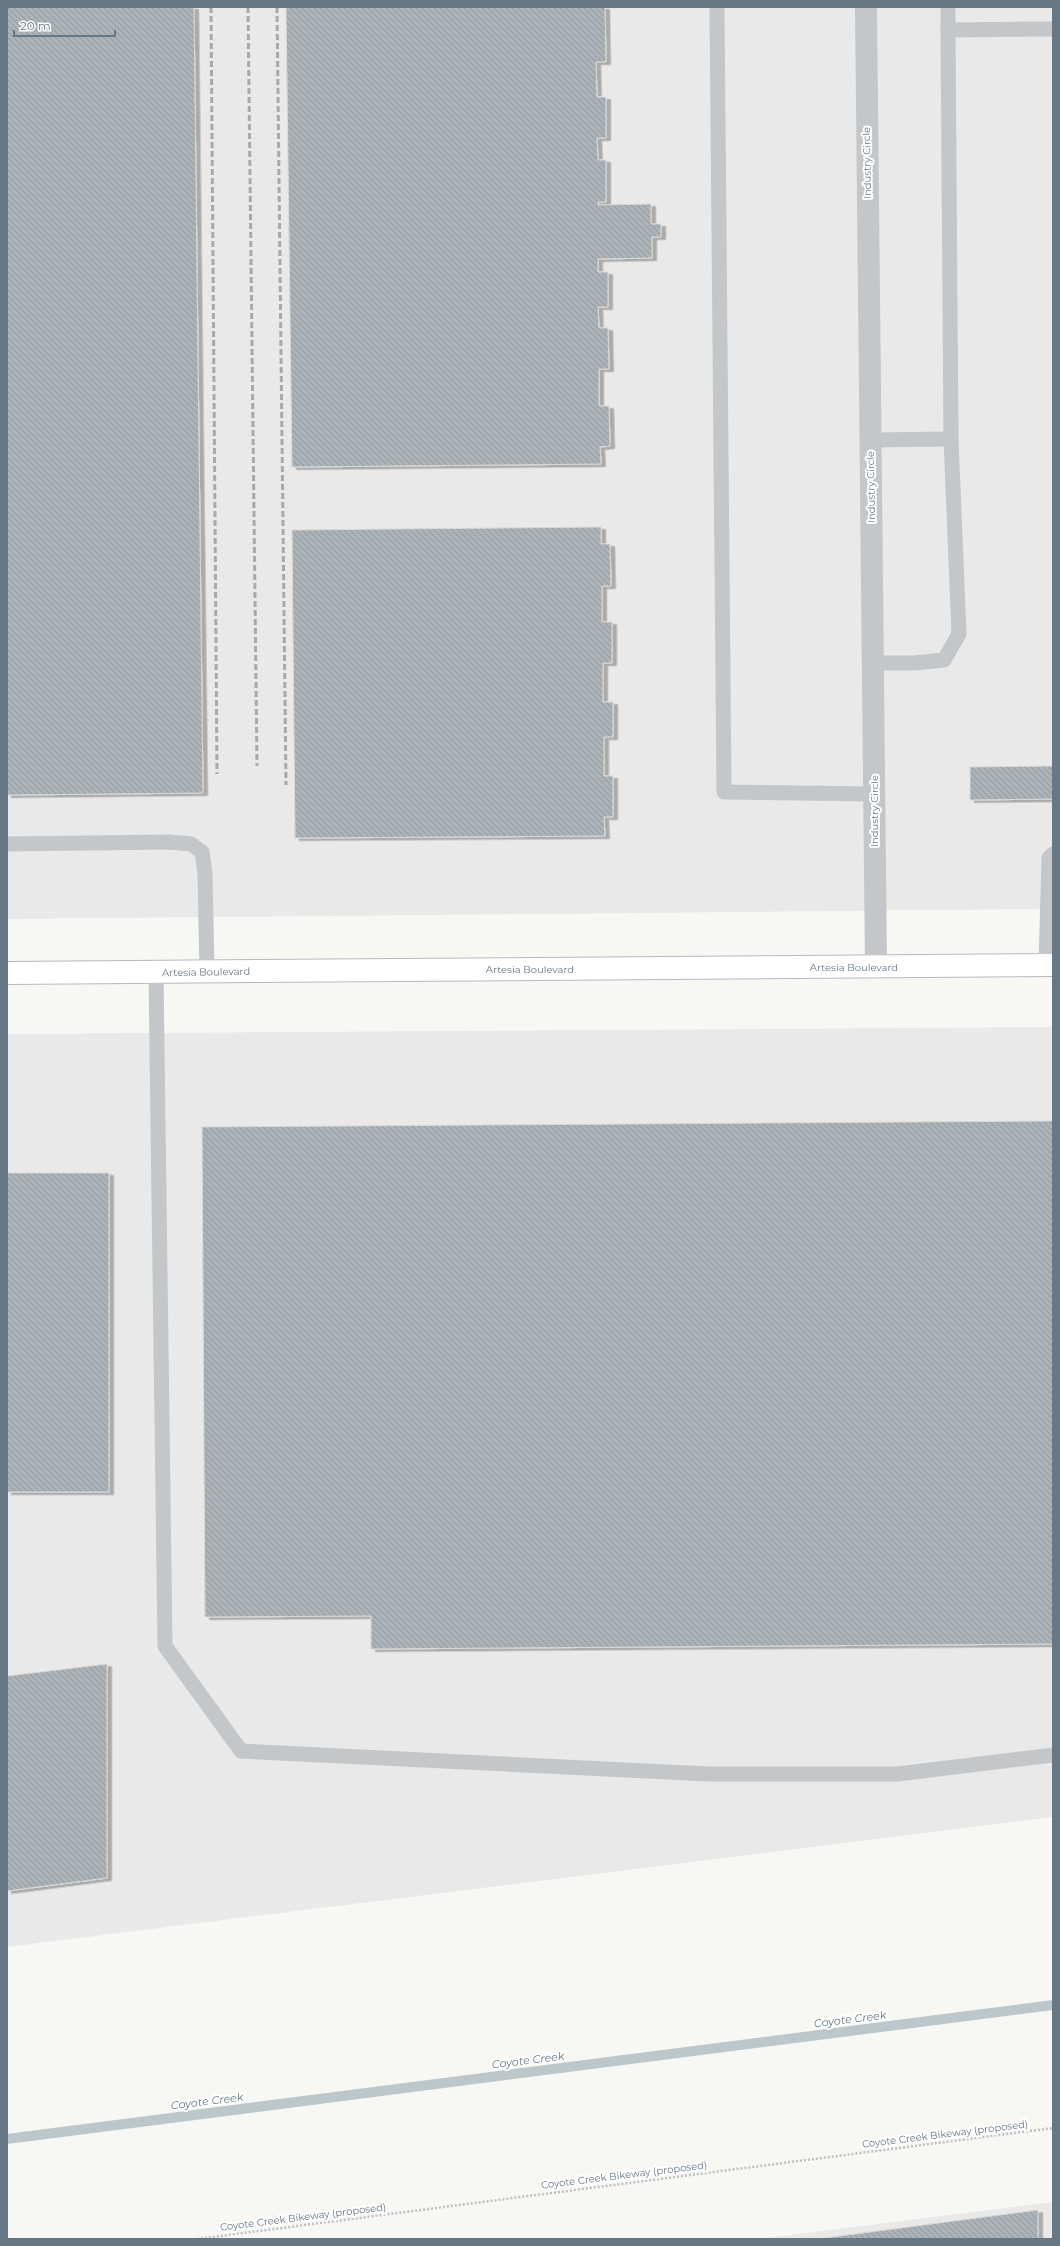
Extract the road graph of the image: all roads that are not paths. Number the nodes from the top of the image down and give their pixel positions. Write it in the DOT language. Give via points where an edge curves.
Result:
graph roads {
  1 [pos="717,7"];
  2 [pos="866,7"];
  3 [pos="948,7"];
  4 [pos="1053,29"];
  5 [pos="948,30"];
  6 [pos="951,439"];
  7 [pos="870,440"];
  8 [pos="874,663"];
  9 [pos="874,794"];
  10 [pos="7,844"];
  11 [pos="1053,854"];
  12 [pos="1049,965"];
  13 [pos="876,966"];
  14 [pos="156,972"];
  15 [pos="207,972"];
  16 [pos="7,973"];
  17 [pos="1053,1755"];
  1 -- 9 [label="lane" via="724,792"];
  2 -- 7 [label="street, Industry Circle"];
  3 -- 5 [label="lane"];
  4 -- 5 [label="lane"];
  5 -- 6 [label="lane"];
  6 -- 7 [label="lane"];
  6 -- 8 [label="lane" via="959,634 944,660 914,664"];
  7 -- 8 [label="street, Industry Circle"];
  8 -- 9 [label="street, Industry Circle"];
  9 -- 13 [label="street, Industry Circle"];
  10 -- 15 [label="lane" via="191,844 202,852 206,874"];
  11 -- 12 [label="lane" via="1049,858"];
  12 -- 13 [label="main road, Artesia Boulevard"];
  13 -- 15 [label="main road, Artesia Boulevard"];
  14 -- 15 [label="main road, Artesia Boulevard"];
  14 -- 16 [label="main road, Artesia Boulevard"];
  14 -- 17 [label="lane" via="165,1646 241,1751 708,1774 898,1774"];
}
